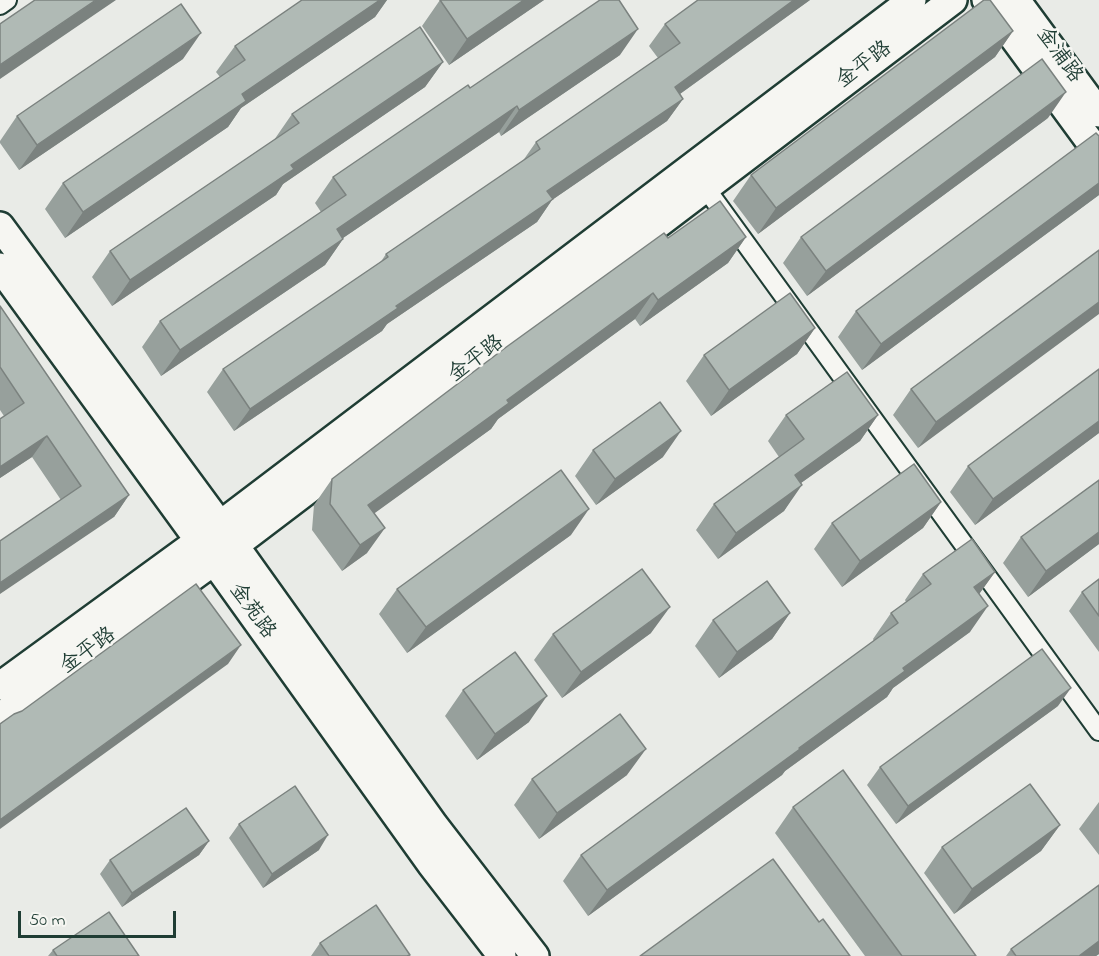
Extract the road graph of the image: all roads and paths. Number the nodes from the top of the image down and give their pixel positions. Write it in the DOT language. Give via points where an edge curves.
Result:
graph roads {
  1 [pos="7,0"];
  2 [pos="912,0"];
  3 [pos="952,0"];
  4 [pos="986,0"];
  5 [pos="1016,0"];
  6 [pos="0,5"];
  7 [pos="1099,113"];
  8 [pos="1099,154"];
  9 [pos="697,177"];
  10 [pos="0,226"];
  11 [pos="0,267"];
  12 [pos="217,543"];
  13 [pos="0,686"];
  14 [pos="0,717"];
  15 [pos="1099,731"];
  16 [pos="502,956"];
  17 [pos="536,956"];
  1 -- 6 [label="street"];
  2 -- 9 [label="street, 金平路"];
  3 -- 9 [label="street, 金平路"];
  4 -- 8 [label="street, 金浦路"];
  5 -- 7 [label="street, 金浦路"];
  9 -- 12 [label="street, 金平路"];
  9 -- 15 [label="street"];
  10 -- 12 [label="street"];
  11 -- 12 [label="street, 金苑路"];
  12 -- 13 [label="street, 金平路"];
  12 -- 14 [label="street, 金平路"];
  12 -- 16 [label="street, 金苑路" via="424,854"];
  12 -- 17 [label="street"];
}
